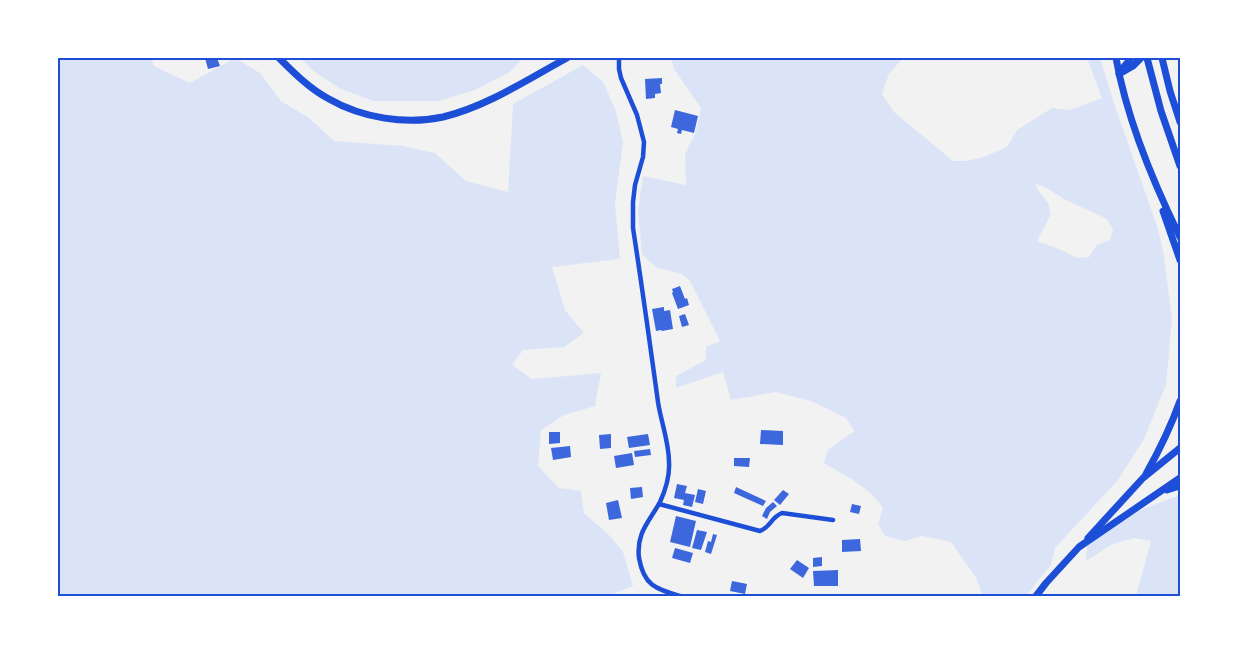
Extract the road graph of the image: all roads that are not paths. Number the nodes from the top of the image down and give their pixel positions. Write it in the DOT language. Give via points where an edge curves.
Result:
graph roads {
  1 [pos="279,58"];
  2 [pos="567,58"];
  3 [pos="619,58"];
  4 [pos="1116,58"];
  5 [pos="1131,58"];
  6 [pos="1141,58"];
  7 [pos="1147,58"];
  8 [pos="1162,58"];
  9 [pos="1119,74"];
  10 [pos="1180,122"];
  11 [pos="1180,166"];
  12 [pos="1160,196"];
  13 [pos="1180,237"];
  14 [pos="1180,260"];
  15 [pos="1180,401"];
  16 [pos="1180,448"];
  17 [pos="1143,478"];
  18 [pos="1180,478"];
  19 [pos="1180,486"];
  20 [pos="1156,494"];
  21 [pos="659,504"];
  22 [pos="833,520"];
  23 [pos="1079,547"];
  24 [pos="680,596"];
  25 [pos="1036,596"];
  1 -- 2 [label="main road" via="313,89 342,106 390,119 418,120 442,117 483,103"];
  3 -- 21 [label="street" via="621,78 637,115 644,142 635,185 633,228 659,411 670,461 669,478"];
  4 -- 9 [label="main road"];
  5 -- 9 [label="main road"];
  6 -- 9 [label="main road"];
  7 -- 11 [label="main road"];
  8 -- 10 [label="main road"];
  9 -- 12 [label="main road" via="1139,144"];
  12 -- 13 [label="main road"];
  12 -- 14 [label="main road"];
  15 -- 17 [label="main road" via="1163,445"];
  16 -- 17 [label="main road"];
  17 -- 23 [label="main road"];
  18 -- 20 [label="main road"];
  19 -- 20 [label="main road"];
  20 -- 23 [label="main road"];
  21 -- 22 [label="street" via="760,531 782,513"];
  21 -- 24 [label="street" via="640,536 640,559 650,584"];
  23 -- 25 [label="main road"];
}
